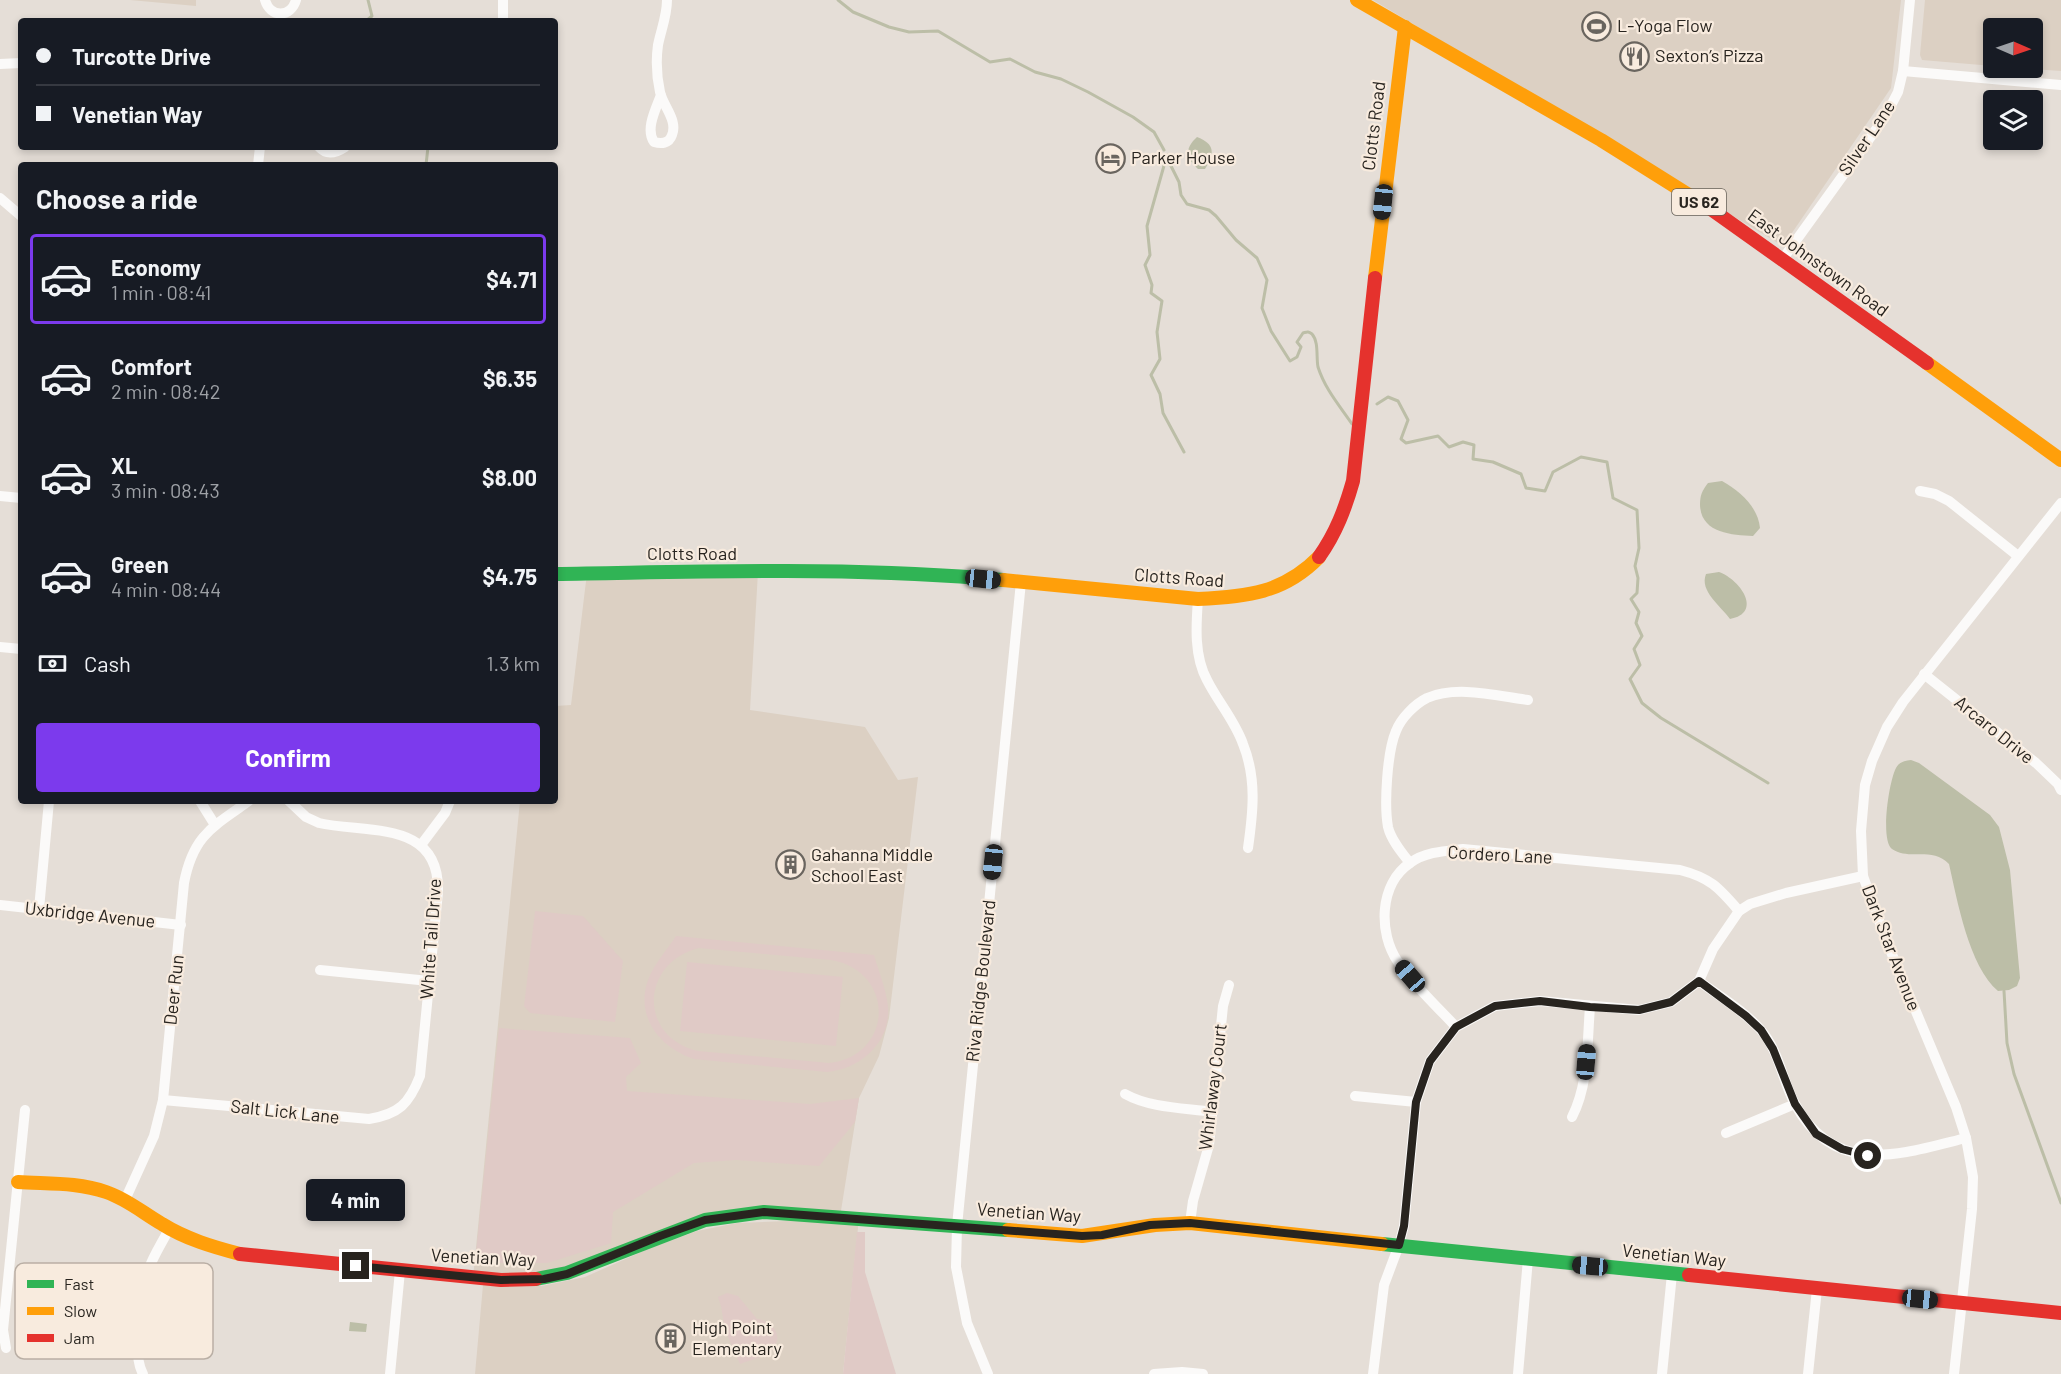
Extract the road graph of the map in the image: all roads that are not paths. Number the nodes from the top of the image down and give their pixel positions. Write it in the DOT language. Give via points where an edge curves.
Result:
graph roads {
  1 [pos="265,0"];
  2 [pos="296,0"];
  3 [pos="503,0"];
  4 [pos="667,0"];
  5 [pos="1357,0"];
  6 [pos="1910,0"];
  7 [pos="275,17"];
  8 [pos="504,18"];
  9 [pos="1405,27"];
  10 [pos="18,63"];
  11 [pos="0,64"];
  12 [pos="1903,71"];
  13 [pos="2061,86"];
  14 [pos="661,95"];
  15 [pos="324,150"];
  16 [pos="341,150"];
  17 [pos="0,198"];
  18 [pos="18,213"];
  19 [pos="1782,260"];
  20 [pos="2061,460"];
  21 [pos="1920,491"];
  22 [pos="0,496"];
  23 [pos="18,498"];
  24 [pos="2061,503"];
  25 [pos="2018,556"];
  26 [pos="558,574"];
  27 [pos="1021,582"];
  28 [pos="1198,599"];
  29 [pos="0,647"];
  30 [pos="18,650"];
  31 [pos="1924,674"];
  32 [pos="1528,700"];
  33 [pos="2061,790"];
  34 [pos="50,804"];
  35 [pos="202,804"];
  36 [pos="245,804"];
  37 [pos="292,804"];
  38 [pos="449,804"];
  39 [pos="215,825"];
  40 [pos="421,845"];
  41 [pos="1248,848"];
  42 [pos="1410,863"];
  43 [pos="1863,876"];
  44 [pos="0,905"];
  45 [pos="39,909"];
  46 [pos="1739,911"];
  47 [pos="181,925"];
  48 [pos="320,970"];
  49 [pos="429,981"];
  50 [pos="1699,981"];
  51 [pos="1229,985"];
  52 [pos="1590,1007"];
  53 [pos="1456,1027"];
  54 [pos="1125,1094"];
  55 [pos="1355,1096"];
  56 [pos="163,1100"];
  57 [pos="1416,1102"];
  58 [pos="1795,1104"];
  59 [pos="404,1106"];
  60 [pos="25,1110"];
  61 [pos="1212,1112"];
  62 [pos="1572,1117"];
  63 [pos="1726,1133"];
  64 [pos="1966,1138"];
  65 [pos="18,1182"];
  66 [pos="125,1200"];
  67 [pos="1190,1223"];
  68 [pos="957,1226"];
  69 [pos="169,1229"];
  70 [pos="1399,1245"];
  71 [pos="1528,1259"];
  72 [pos="5,1262"];
  73 [pos="152,1263"];
  74 [pos="400,1271"];
  75 [pos="1672,1274"];
  76 [pos="1817,1288"];
  77 [pos="1962,1303"];
  78 [pos="2061,1313"];
  79 [pos="6,1348"];
  80 [pos="139,1359"];
  81 [pos="143,1374"];
  82 [pos="390,1374"];
  83 [pos="988,1374"];
  84 [pos="1154,1374"];
  85 [pos="1203,1374"];
  86 [pos="1373,1374"];
  87 [pos="1518,1374"];
  88 [pos="1662,1374"];
  89 [pos="1808,1374"];
  90 [pos="1954,1374"];
  1 -- 7 [label="street"];
  2 -- 7 [label="street" via="291,10"];
  3 -- 8 [label="street"];
  4 -- 14 [label="street" via="658,45"];
  5 -- 9 [label="main road, East Johnstown Road / US 62"];
  6 -- 12 [label="street, Silver Lane"];
  9 -- 19 [label="main road, East Johnstown Road / US 62" via="1601,140 1727,219"];
  9 -- 28 [label="main road, Clotts Road" via="1347,510 1322,555 1284,585 1231,599"];
  10 -- 11 [label="street"];
  12 -- 13 [label="street"];
  12 -- 19 [label="street, Silver Lane" via="1885,117"];
  15 -- 16 [label="street"];
  17 -- 18 [label="street"];
  19 -- 20 [label="main road, East Johnstown Road / US 62"];
  21 -- 25 [label="street" via="1949,501"];
  22 -- 23 [label="street"];
  24 -- 25 [label="street, Dark Star Avenue"];
  25 -- 31 [label="street, Dark Star Avenue"];
  26 -- 27 [label="main road, Clotts Road" via="799,572"];
  27 -- 28 [label="main road, Clotts Road"];
  27 -- 68 [label="street, Riva Ridge Boulevard"];
  28 -- 41 [label="street" via="1198,652 1206,679 1244,744 1251,771 1254,795"];
  29 -- 30 [label="street"];
  31 -- 33 [label="street, Arcaro Drive" via="2036,763"];
  31 -- 43 [label="street, Dark Star Avenue" via="1887,727 1872,761 1862,810"];
  32 -- 42 [label="street" via="1469,692 1429,697 1417,704 1396,730 1387,796 1388,830"];
  34 -- 45 [label="street"];
  35 -- 39 [label="street"];
  36 -- 39 [label="street, Deer Run"];
  37 -- 40 [label="street" via="306,818 319,823 404,835"];
  38 -- 40 [label="street"];
  39 -- 47 [label="street, Deer Run" via="198,841 188,862"];
  40 -- 49 [label="street, White Tail Drive" via="434,864 439,882"];
  42 -- 46 [label="street, Cordero Lane" via="1435,852 1463,849 1680,870 1700,875 1719,888"];
  42 -- 53 [label="street" via="1394,881 1385,904 1385,934 1397,961"];
  43 -- 46 [label="street" via="1786,892"];
  43 -- 64 [label="street, Dark Star Avenue"];
  44 -- 45 [label="street, Uxbridge Avenue"];
  45 -- 47 [label="street, Uxbridge Avenue"];
  46 -- 50 [label="street" via="1713,949"];
  47 -- 56 [label="street, Deer Run"];
  48 -- 49 [label="street"];
  49 -- 59 [label="street, White Tail Drive" via="420,1076"];
  50 -- 52 [label="street" via="1671,1002 1639,1010"];
  50 -- 58 [label="street" via="1761,1030"];
  51 -- 61 [label="street, Whirlaway Court" via="1223,1006"];
  52 -- 53 [label="street" via="1540,1001 1495,1006"];
  52 -- 62 [label="street" via="1584,1081"];
  53 -- 57 [label="street" via="1430,1061"];
  54 -- 61 [label="street" via="1149,1103"];
  55 -- 57 [label="street"];
  56 -- 59 [label="street, Salt Lick Lane" via="369,1119"];
  56 -- 66 [label="street, Deer Run" via="154,1136"];
  57 -- 70 [label="street"];
  58 -- 63 [label="street"];
  58 -- 64 [label="street" via="1816,1134 1842,1149 1868,1156 1903,1154"];
  60 -- 65 [label="street"];
  61 -- 67 [label="street, Whirlaway Court" via="1209,1145"];
  64 -- 77 [label="street, Dark Star Avenue" via="1973,1177"];
  65 -- 66 [label="main road, Venetian Way" via="84,1187"];
  65 -- 72 [label="street"];
  66 -- 69 [label="main road, Venetian Way"];
  67 -- 68 [label="main road, Venetian Way" via="1082,1236"];
  67 -- 70 [label="main road, Venetian Way"];
  68 -- 74 [label="main road, Venetian Way" via="764,1212 705,1220 567,1274 544,1279 501,1280"];
  68 -- 83 [label="street, Riva Ridge Boulevard" via="956,1267 967,1323"];
  69 -- 73 [label="street"];
  69 -- 74 [label="main road, Venetian Way" via="241,1254"];
  70 -- 71 [label="main road, Venetian Way"];
  70 -- 86 [label="street" via="1384,1285"];
  71 -- 75 [label="main road, Venetian Way"];
  71 -- 87 [label="street"];
  72 -- 79 [label="street"];
  74 -- 82 [label="street"];
  75 -- 76 [label="main road, Venetian Way"];
  75 -- 88 [label="street"];
  76 -- 77 [label="main road, Venetian Way"];
  76 -- 89 [label="street"];
  77 -- 78 [label="main road, Venetian Way"];
  77 -- 90 [label="street, Dark Star Avenue"];
  80 -- 81 [label="street"];
  84 -- 85 [label="street"];
}
